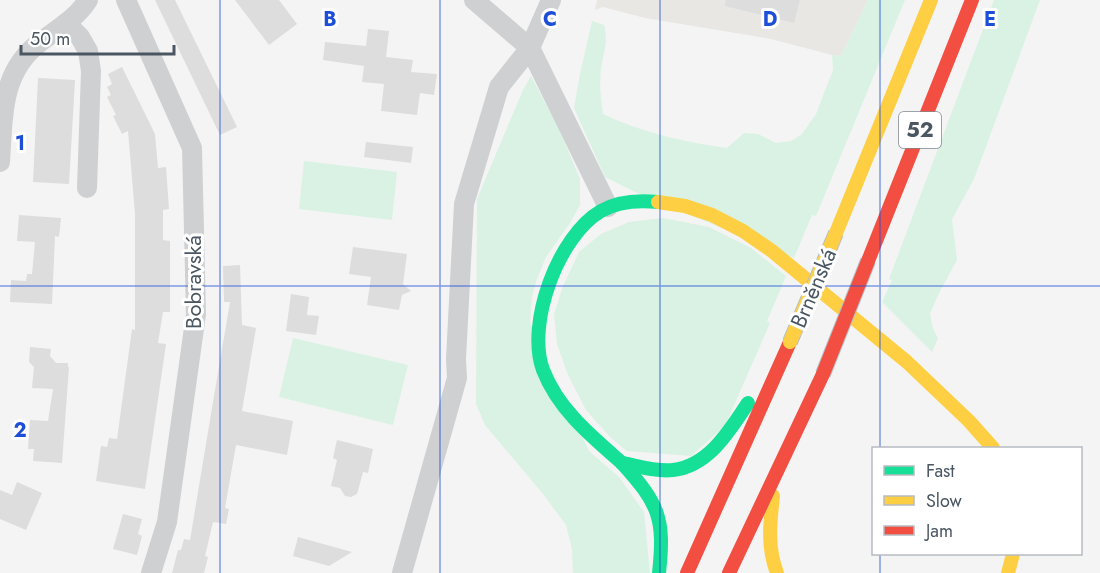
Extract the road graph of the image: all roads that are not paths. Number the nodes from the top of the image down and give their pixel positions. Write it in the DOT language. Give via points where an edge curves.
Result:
graph roads {
  1 [pos="88,0"];
  2 [pos="126,0"];
  3 [pos="474,0"];
  4 [pos="551,0"];
  5 [pos="931,0"];
  6 [pos="972,0"];
  7 [pos="66,23"];
  8 [pos="530,48"];
  9 [pos="0,162"];
  10 [pos="87,188"];
  11 [pos="608,207"];
  12 [pos="790,342"];
  13 [pos="992,447"];
  14 [pos="622,463"];
  15 [pos="776,473"];
  16 [pos="1013,555"];
  17 [pos="152,573"];
  18 [pos="402,573"];
  19 [pos="659,573"];
  20 [pos="687,573"];
  21 [pos="729,573"];
  22 [pos="777,573"];
  23 [pos="1008,573"];
  1 -- 7 [label="street"];
  2 -- 17 [label="street, Bobravská" via="192,148 196,314 167,522"];
  3 -- 8 [label="street"];
  4 -- 8 [label="street"];
  5 -- 12 [label="main road, Brněnská / 52, bridge"];
  6 -- 15 [label="main road, Brněnská / 52, bridge" via="822,374"];
  7 -- 9 [label="street" via="30,51 9,82"];
  7 -- 10 [label="street" via="88,51 91,71"];
  8 -- 11 [label="street"];
  8 -- 18 [label="street" via="499,87 464,204 457,378"];
  11 -- 13 [label="main road" via="637,201 680,205 712,215 746,234 888,345"];
  11 -- 14 [label="main road" via="583,224 555,269 538,341 542,366 557,396 583,429"];
  12 -- 14 [label="main road" via="719,444 703,458 674,470"];
  12 -- 20 [label="main road, Brněnská / 52"];
  14 -- 19 [label="main road" via="643,486 657,511 662,542"];
  15 -- 21 [label="main road, Brněnská / 52"];
  15 -- 22 [label="main road" via="769,544"];
  16 -- 23 [label="main road"];
}
